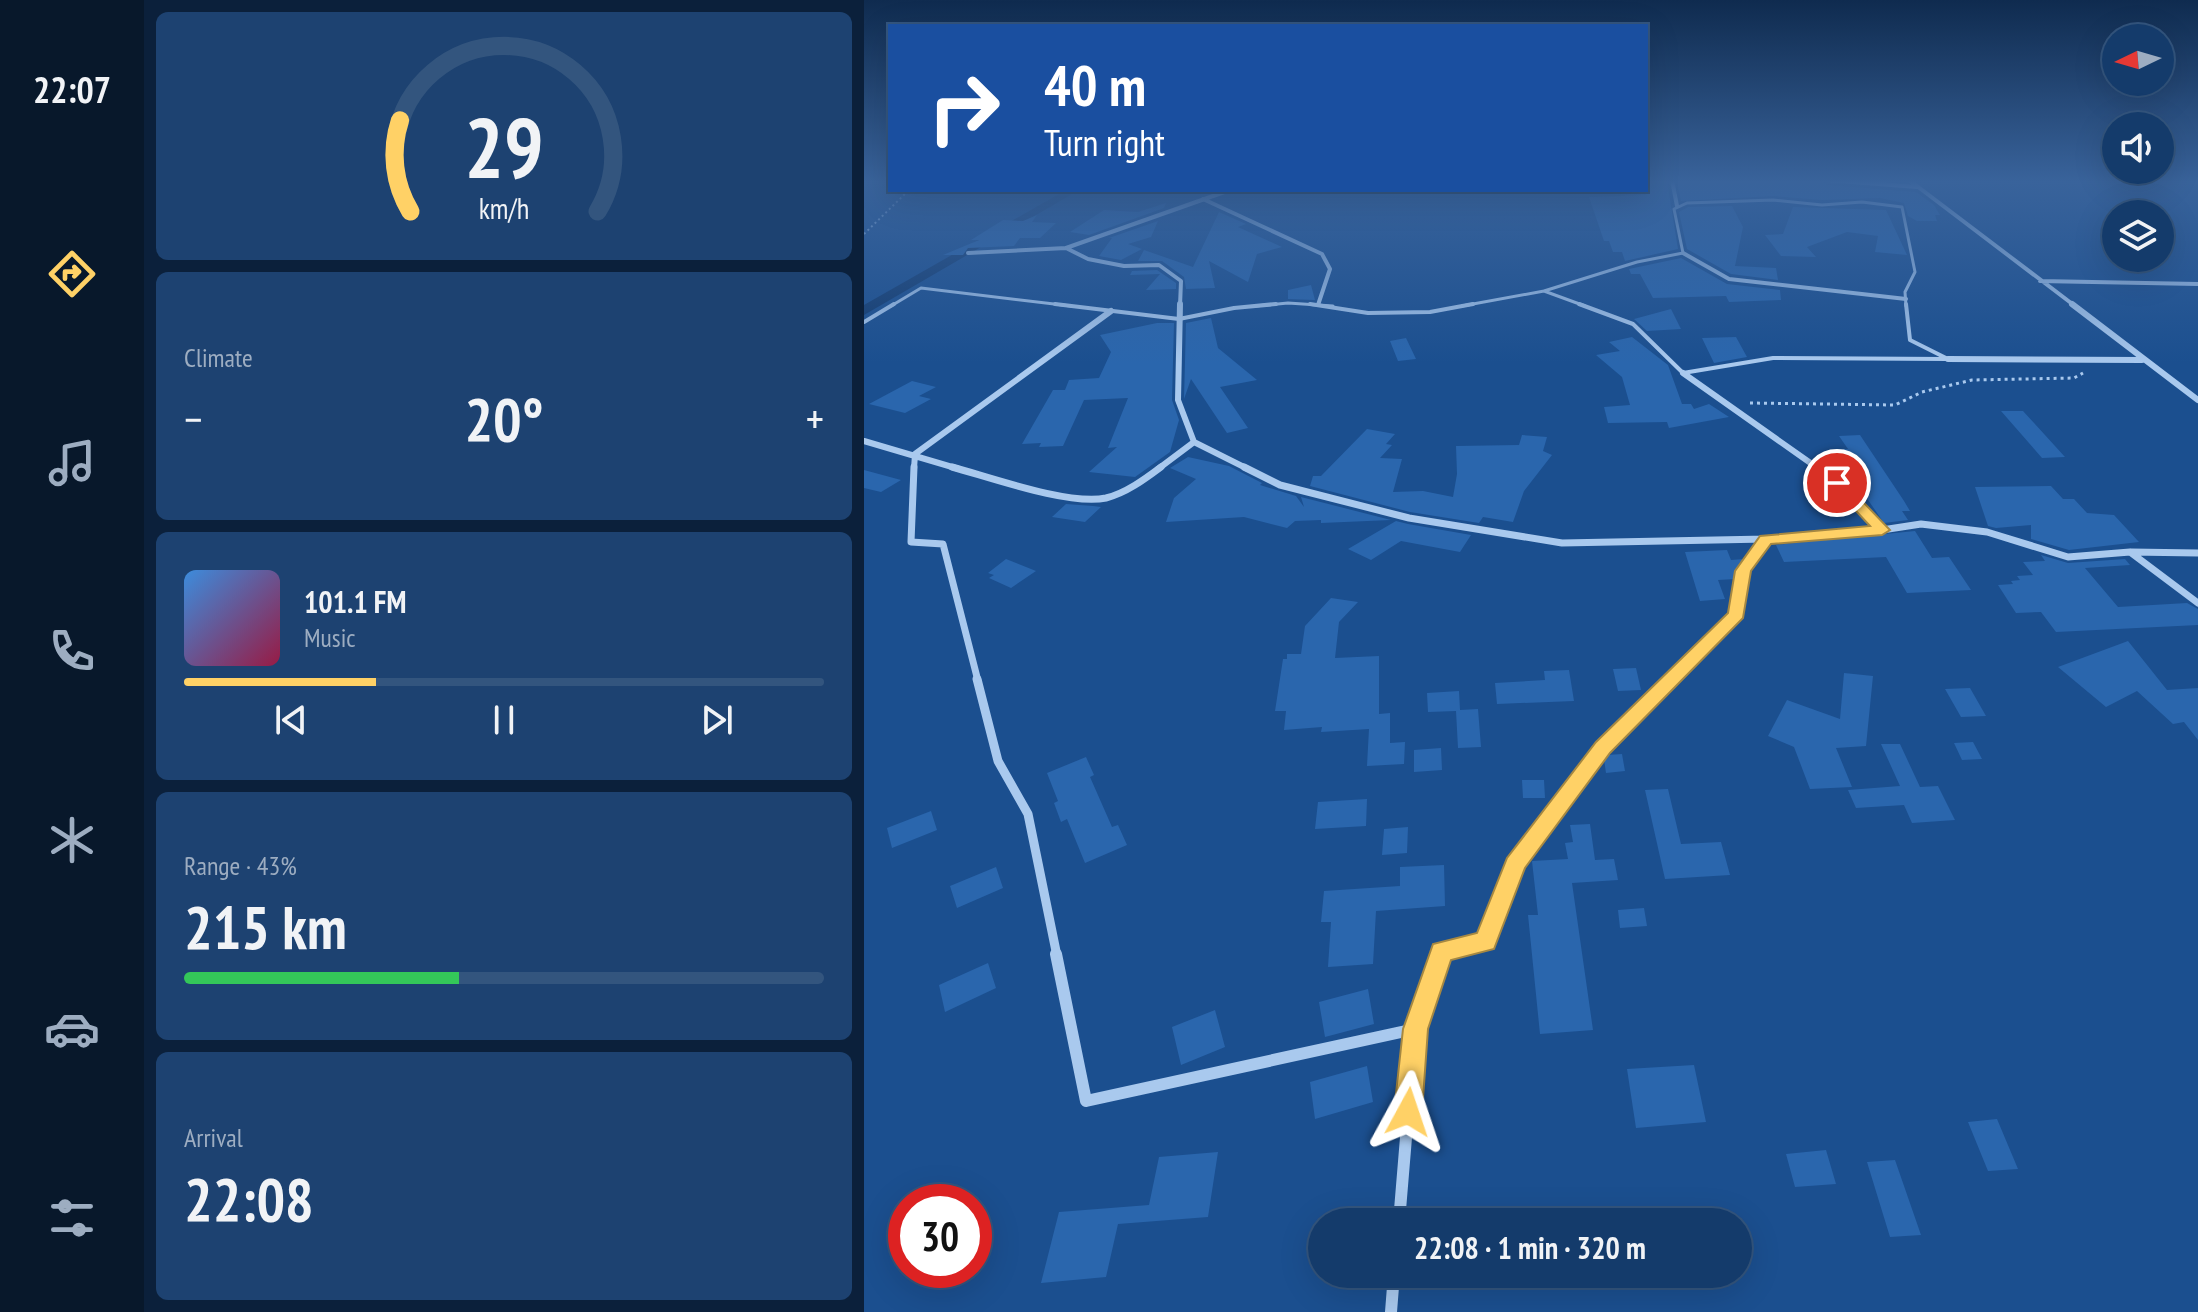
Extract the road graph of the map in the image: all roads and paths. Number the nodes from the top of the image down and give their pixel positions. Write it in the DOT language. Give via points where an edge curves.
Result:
graph roads {
  1 [pos="1085,241"];
  2 [pos="1294,241"];
  3 [pos="1681,241"];
  4 [pos="1909,241"];
  5 [pos="1988,241"];
  6 [pos="1066,248"];
  7 [pos="968,253"];
  8 [pos="1683,253"];
  9 [pos="2039,281"];
  10 [pos="2198,284"];
  11 [pos="1544,291"];
  12 [pos="1906,299"];
  13 [pos="1318,305"];
  14 [pos="1111,311"];
  15 [pos="1179,319"];
  16 [pos="864,322"];
  17 [pos="1948,359"];
  18 [pos="2102,359"];
  19 [pos="2142,360"];
  20 [pos="1683,373"];
  21 [pos="2198,400"];
  22 [pos="1727,403"];
  23 [pos="864,441"];
  24 [pos="1194,442"];
  25 [pos="915,454"];
  26 [pos="1882,530"];
  27 [pos="1766,539"];
  28 [pos="2130,552"];
  29 [pos="2198,553"];
  30 [pos="2198,603"];
  31 [pos="1415,1029"];
  32 [pos="1400,1208"];
  33 [pos="1393,1288"];
  34 [pos="1391,1312"];
  1 -- 6 [label="street"];
  2 -- 13 [label="street" via="1322,254 1330,269"];
  3 -- 8 [label="lane"];
  4 -- 12 [label="lane" via="1915,272"];
  5 -- 9 [label="street"];
  6 -- 7 [label="street"];
  6 -- 15 [label="street" via="1113,264 1159,265 1181,281"];
  8 -- 11 [label="lane"];
  8 -- 12 [label="street" via="1729,279"];
  9 -- 10 [label="street"];
  9 -- 19 [label="street"];
  11 -- 13 [label="lane" via="1395,315"];
  11 -- 20 [label="lane" via="1633,324"];
  12 -- 17 [label="lane" via="1910,340"];
  13 -- 15 [label="lane" via="1259,304"];
  14 -- 15 [label="lane"];
  14 -- 16 [label="lane" via="921,288"];
  14 -- 25 [label="street"];
  15 -- 24 [label="street" via="1178,400"];
  17 -- 18 [label="street"];
  17 -- 20 [label="lane" via="1773,358"];
  18 -- 19 [label="street"];
  18 -- 22 [label="path" via="2074,378 1972,380 1922,392 1895,405"];
  19 -- 21 [label="street"];
  20 -- 22 [label="street"];
  22 -- 26 [label="street" via="1837,483"];
  23 -- 25 [label="street"];
  24 -- 25 [label="street" via="1147,477 1104,499 1069,497"];
  24 -- 27 [label="street" via="1280,485 1409,518 1562,543"];
  25 -- 31 [label="street" via="911,542 943,544 998,761 1028,814 1086,1101"];
  26 -- 27 [label="street"];
  26 -- 28 [label="street" via="1921,524 1987,532 2068,557"];
  27 -- 31 [label="street" via="1743,571 1737,614 1603,748 1515,864 1485,942 1442,952"];
  28 -- 29 [label="street"];
  28 -- 30 [label="street"];
  31 -- 32 [label="street"];
  33 -- 34 [label="street"];
}
